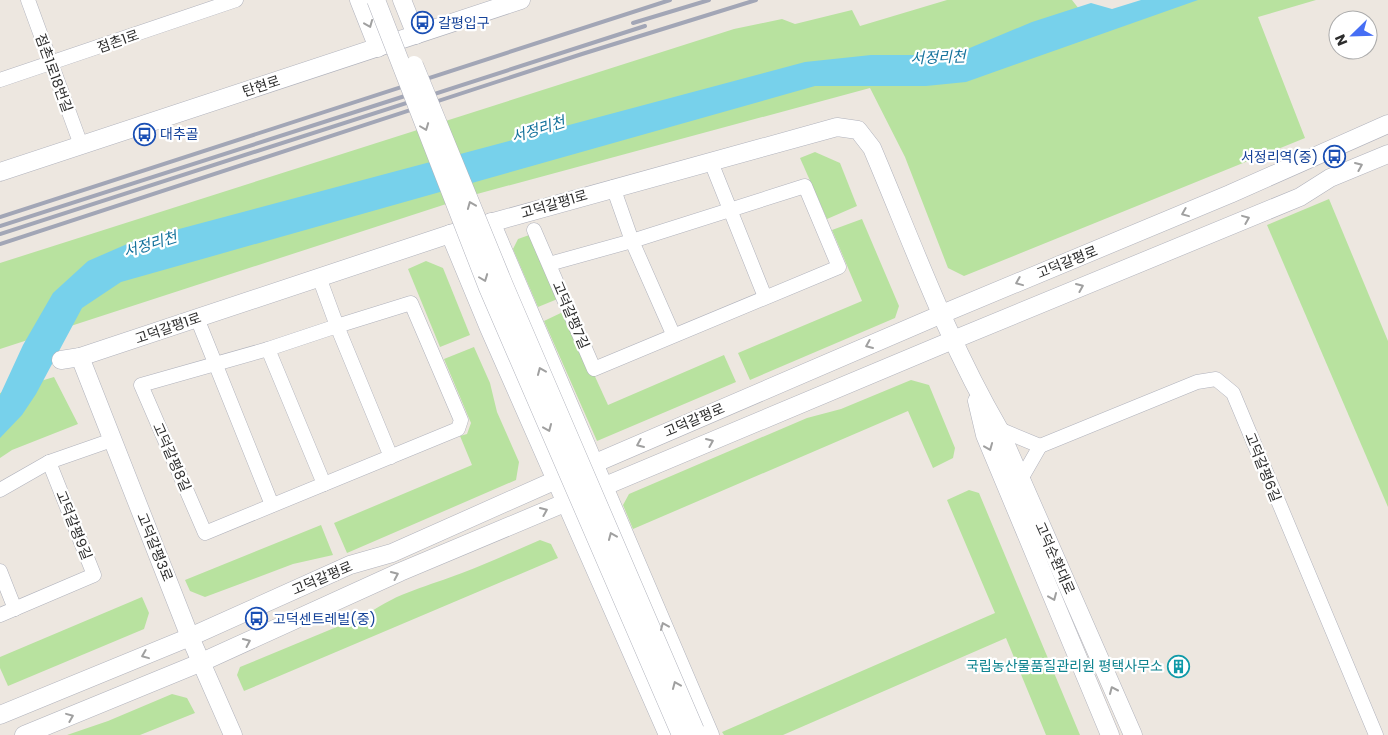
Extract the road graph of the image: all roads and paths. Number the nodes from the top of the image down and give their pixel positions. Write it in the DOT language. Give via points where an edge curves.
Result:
graph roads {
  1 [pos="28,0"];
  2 [pos="236,0"];
  3 [pos="359,0"];
  4 [pos="376,0"];
  5 [pos="388,0"];
  6 [pos="402,0"];
  7 [pos="521,0"];
  8 [pos="416,35"];
  9 [pos="378,48"];
  10 [pos="51,64"];
  11 [pos="0,80"];
  12 [pos="1388,124"];
  13 [pos="81,146"];
  14 [pos="1388,154"];
  15 [pos="711,162"];
  16 [pos="0,172"];
  17 [pos="613,187"];
  18 [pos="729,211"];
  19 [pos="491,222"];
  20 [pos="534,230"];
  21 [pos="450,234"];
  22 [pos="632,241"];
  23 [pos="549,264"];
  24 [pos="319,277"];
  25 [pos="765,297"];
  26 [pos="528,312"];
  27 [pos="942,314"];
  28 [pos="197,318"];
  29 [pos="337,326"];
  30 [pos="489,328"];
  31 [pos="673,334"];
  32 [pos="953,340"];
  33 [pos="268,349"];
  34 [pos="80,358"];
  35 [pos="61,360"];
  36 [pos="214,364"];
  37 [pos="972,383"];
  38 [pos="999,429"];
  39 [pos="112,440"];
  40 [pos="1040,446"];
  41 [pos="391,457"];
  42 [pos="49,462"];
  43 [pos="595,463"];
  44 [pos="1021,479"];
  45 [pos="556,480"];
  46 [pos="324,484"];
  47 [pos="605,486"];
  48 [pos="0,490"];
  49 [pos="566,502"];
  50 [pos="272,505"];
  51 [pos="0,570"];
  52 [pos="15,609"];
  53 [pos="0,615"];
  54 [pos="190,637"];
  55 [pos="202,662"];
  56 [pos="0,715"];
  57 [pos="696,734"];
  58 [pos="24,735"];
  59 [pos="233,735"];
  60 [pos="668,735"];
  61 [pos="1110,735"];
  62 [pos="1133,735"];
  63 [pos="1376,735"];
  1 -- 10 [label="street, 점촌1로18번길"];
  2 -- 10 [label="street, 점촌1로"];
  3 -- 9 [label="street, one-way"];
  4 -- 57 [label="street, one-way, bridge" via="488,288"];
  57 -- 5 [label="street, one-way, bridge" via="504,285"];
  6 -- 8 [label="street"];
  7 -- 8 [label="street, 탄현로"];
  8 -- 9 [label="street, 탄현로"];
  9 -- 13 [label="street, 탄현로"];
  10 -- 11 [label="street, 점촌1로"];
  10 -- 13 [label="street, 점촌1로18번길"];
  12 -- 27 [label="street, 고덕갈평로, one-way"];
  13 -- 16 [label="street, 탄현로"];
  32 -- 14 [label="street, 고덕갈평로, one-way" via="1300,197 1330,178"];
  15 -- 17 [label="street, 고덕갈평1로"];
  15 -- 18 [label="street"];
  15 -- 27 [label="street, 고덕갈평1로" via="837,127 858,130 872,148"];
  17 -- 19 [label="street, 고덕갈평1로"];
  17 -- 22 [label="street"];
  18 -- 22 [label="street, 고덕갈평7길"];
  18 -- 25 [label="street"];
  18 -- 25 [label="street, 고덕갈평7길" via="805,186 839,267"];
  19 -- 21 [label="street, 고덕갈평1로"];
  19 -- 26 [label="street"];
  20 -- 23 [label="street"];
  21 -- 24 [label="street, 고덕갈평1로"];
  21 -- 30 [label="street"];
  22 -- 23 [label="street, 고덕갈평7길"];
  22 -- 31 [label="street"];
  23 -- 31 [label="street, 고덕갈평7길" via="594,369"];
  24 -- 28 [label="street, 고덕갈평1로"];
  24 -- 29 [label="street"];
  25 -- 31 [label="street, 고덕갈평7길"];
  26 -- 30 [label="street"];
  26 -- 43 [label="street"];
  27 -- 32 [label="street, 고덕순환대로"];
  27 -- 43 [label="street, 고덕갈평로, one-way"];
  28 -- 34 [label="street, 고덕갈평1로"];
  28 -- 36 [label="street"];
  29 -- 33 [label="street, 고덕갈평8길"];
  29 -- 41 [label="street"];
  29 -- 41 [label="street, 고덕갈평8길" via="411,303 461,420 458,429"];
  30 -- 45 [label="street"];
  32 -- 37 [label="street, 고덕순환대로"];
  47 -- 32 [label="street, 고덕갈평로, one-way"];
  33 -- 36 [label="street, 고덕갈평8길"];
  33 -- 46 [label="street"];
  34 -- 35 [label="street, 고덕갈평1로"];
  34 -- 39 [label="street, 고덕갈평3로"];
  36 -- 50 [label="street"];
  36 -- 50 [label="street, 고덕갈평8길" via="141,385 205,533"];
  37 -- 38 [label="street, 고덕순환대로"];
  37 -- 61 [label="street, 고덕순환대로, one-way" via="985,435"];
  38 -- 40 [label="street"];
  38 -- 44 [label="street, 고덕순환대로"];
  39 -- 42 [label="street"];
  39 -- 54 [label="street, 고덕갈평3로"];
  40 -- 44 [label="street"];
  40 -- 63 [label="street, 고덕갈평6길" via="1197,382 1216,379 1234,393"];
  41 -- 46 [label="street, 고덕갈평8길"];
  42 -- 48 [label="street"];
  42 -- 52 [label="street, 고덕갈평9길" via="94,576"];
  43 -- 45 [label="street, 고덕갈평로"];
  43 -- 47 [label="street"];
  62 -- 44 [label="street, 고덕순환대로, one-way"];
  45 -- 49 [label="street"];
  45 -- 54 [label="street, 고덕갈평로" via="392,553 350,565"];
  46 -- 50 [label="street, 고덕갈평8길"];
  47 -- 49 [label="street, 고덕갈평로"];
  57 -- 47 [label="street, one-way"];
  55 -- 49 [label="street, 고덕갈평로, one-way" via="400,572"];
  49 -- 60 [label="street"];
  51 -- 52 [label="street"];
  52 -- 53 [label="street, 고덕갈평9길"];
  54 -- 55 [label="street, 고덕갈평3로"];
  54 -- 56 [label="street, 고덕갈평로, one-way"];
  58 -- 55 [label="street, 고덕갈평로, one-way"];
  55 -- 59 [label="street, 고덕갈평3로"];
}
